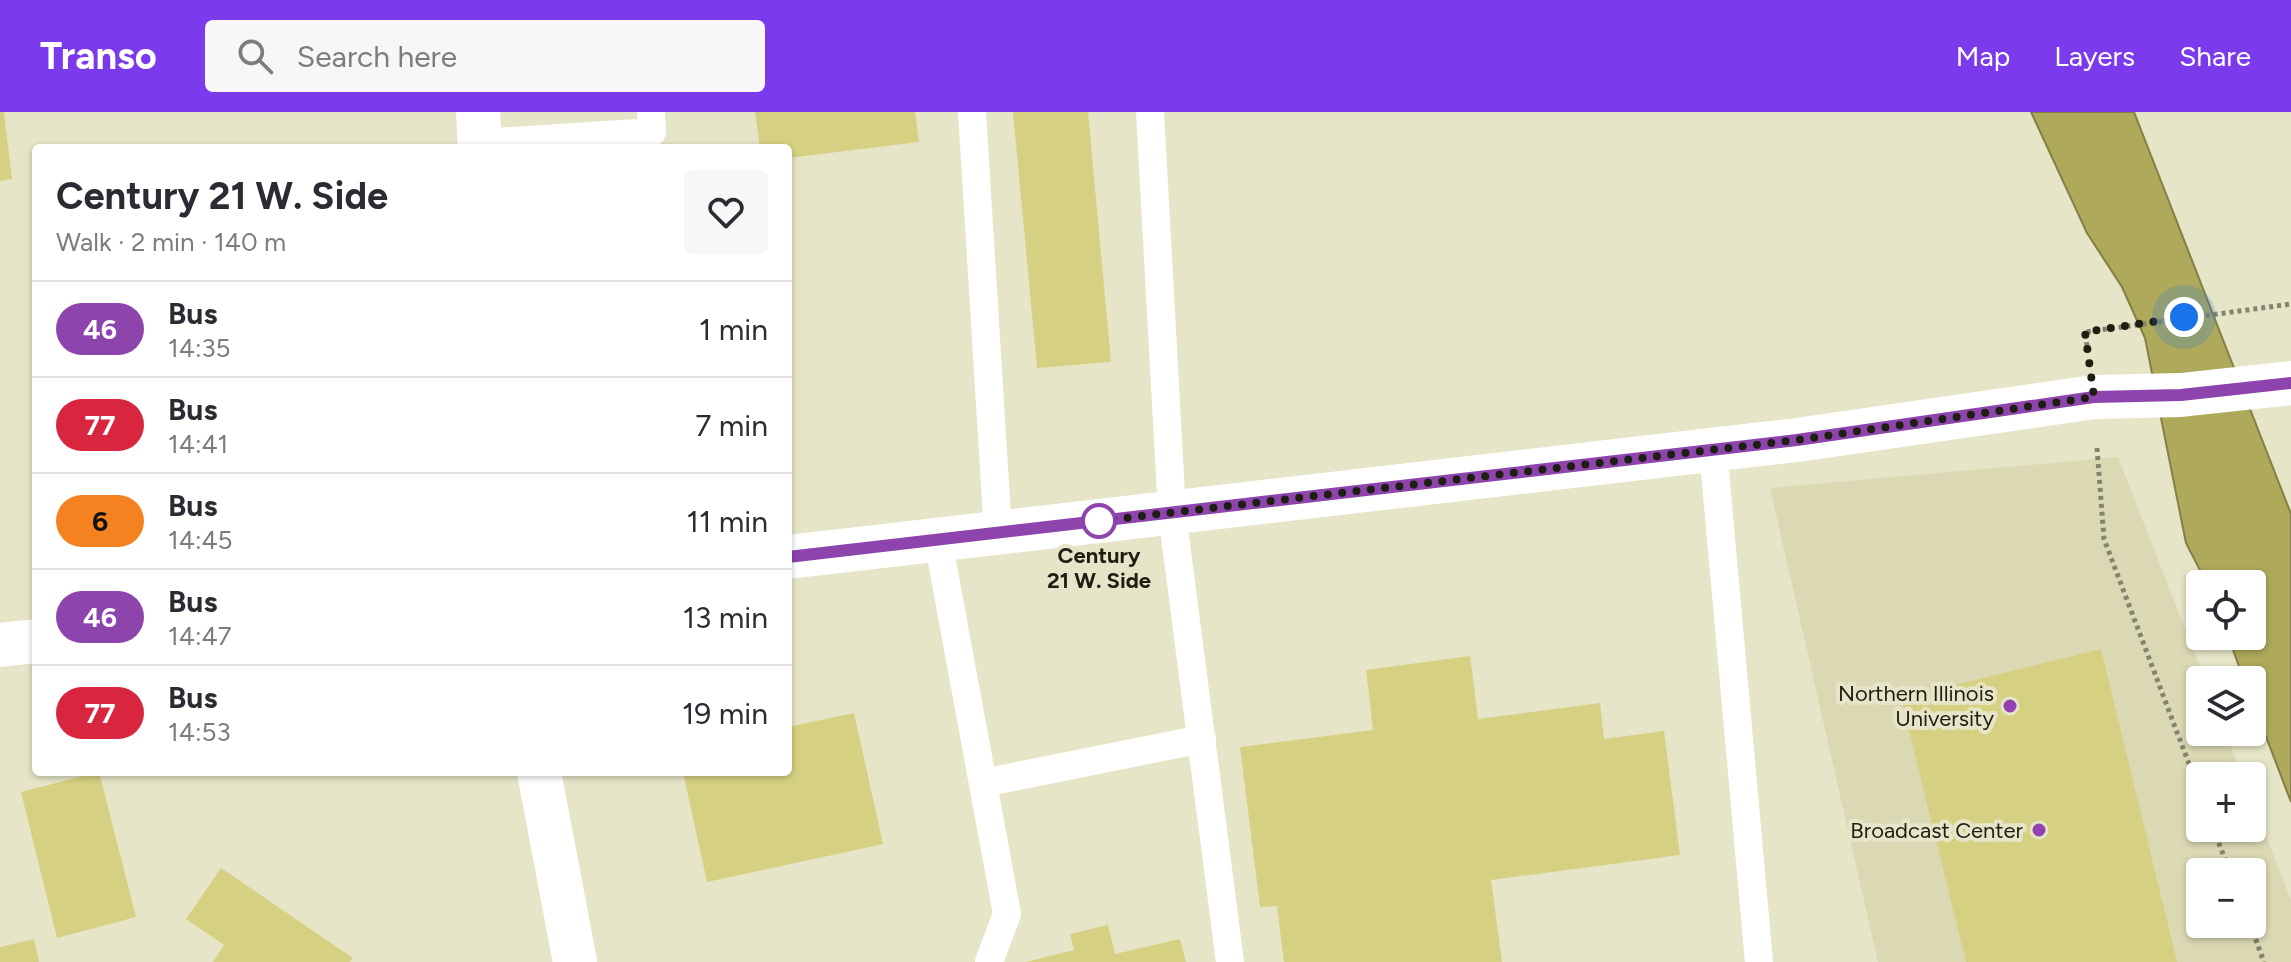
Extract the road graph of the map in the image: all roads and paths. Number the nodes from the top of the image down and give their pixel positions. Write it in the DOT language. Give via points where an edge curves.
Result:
graph roads {
  1 [pos="651,112"];
  2 [pos="972,112"];
  3 [pos="1150,112"];
  4 [pos="479,134"];
  5 [pos="2291,304"];
  6 [pos="2291,383"];
  7 [pos="2094,397"];
  8 [pos="1713,449"];
  9 [pos="1172,513"];
  10 [pos="998,533"];
  11 [pos="938,540"];
  12 [pos="792,557"];
  13 [pos="32,641"];
  14 [pos="0,645"];
  15 [pos="1202,739"];
  16 [pos="2188,762"];
  17 [pos="540,776"];
  18 [pos="983,783"];
  19 [pos="2255,938"];
  20 [pos="575,962"];
  21 [pos="989,962"];
  22 [pos="1230,962"];
  23 [pos="1759,962"];
  24 [pos="2264,962"];
  1 -- 4 [label="lane" via="652,132"];
  2 -- 10 [label="lane"];
  3 -- 9 [label="lane"];
  5 -- 7 [label="path" via="2085,332"];
  6 -- 7 [label="street" via="2181,395"];
  7 -- 8 [label="street"];
  7 -- 16 [label="path" via="2104,539"];
  8 -- 9 [label="street"];
  8 -- 23 [label="lane"];
  9 -- 10 [label="street"];
  9 -- 15 [label="lane"];
  10 -- 11 [label="street"];
  11 -- 12 [label="street"];
  11 -- 18 [label="lane"];
  13 -- 14 [label="street"];
  15 -- 18 [label="lane"];
  15 -- 22 [label="lane"];
  17 -- 20 [label="street"];
  18 -- 21 [label="lane" via="1007,914"];
  19 -- 24 [label="path"];
}
